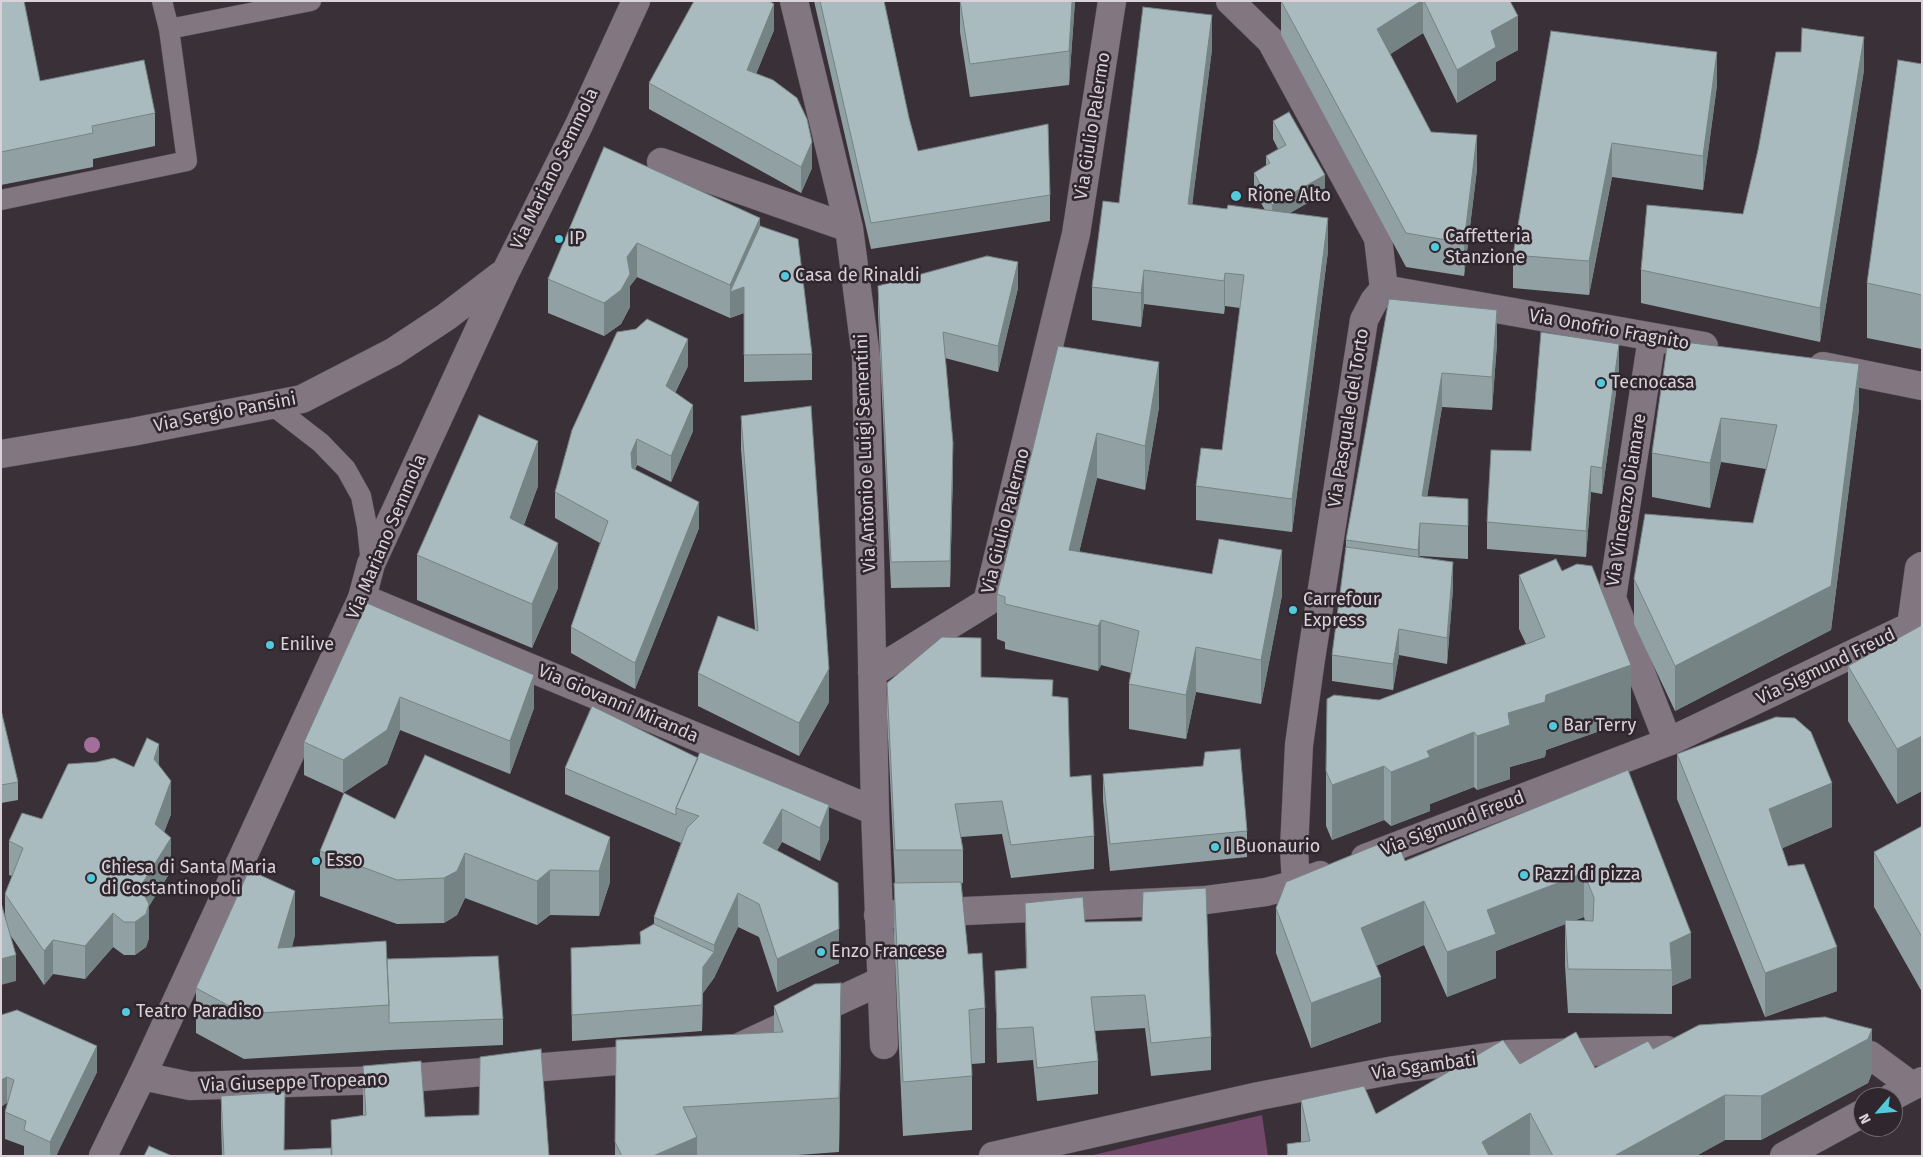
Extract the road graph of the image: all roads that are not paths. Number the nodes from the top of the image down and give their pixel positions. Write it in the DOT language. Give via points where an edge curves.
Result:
graph roads {
  1 [pos="162,1"];
  2 [pos="311,1"];
  3 [pos="636,1"];
  4 [pos="794,1"];
  5 [pos="1112,1"];
  6 [pos="1230,1"];
  7 [pos="169,29"];
  8 [pos="661,162"];
  9 [pos="1,200"];
  10 [pos="849,228"];
  11 [pos="505,273"];
  12 [pos="1384,289"];
  13 [pos="1652,338"];
  14 [pos="1729,350"];
  15 [pos="1796,361"];
  16 [pos="1922,386"];
  17 [pos="272,405"];
  18 [pos="1,454"];
  19 [pos="371,564"];
  20 [pos="1922,566"];
  21 [pos="362,598"];
  22 [pos="1916,625"];
  23 [pos="872,673"];
  24 [pos="1668,742"];
  25 [pos="875,811"];
  26 [pos="1296,884"];
  27 [pos="878,915"];
  28 [pos="880,980"];
  29 [pos="884,1045"];
  30 [pos="1806,1045"];
  31 [pos="1687,1049"];
  32 [pos="707,1054"];
  33 [pos="678,1056"];
  34 [pos="142,1076"];
  35 [pos="1909,1088"];
  36 [pos="1853,1118"];
  37 [pos="103,1156"];
  38 [pos="993,1156"];
  39 [pos="1784,1156"];
  1 -- 7 [label="lane"];
  2 -- 7 [label="lane"];
  3 -- 11 [label="street, Via Mariano Semmola"];
  4 -- 10 [label="street, Via Antonio e Luigi Sementini"];
  5 -- 23 [label="street, Via Giulio Palermo" via="1076,234 987,602"];
  6 -- 12 [label="street" via="1271,41 1378,238"];
  7 -- 9 [label="lane" via="187,161"];
  8 -- 10 [label="street"];
  10 -- 23 [label="street, Via Antonio e Luigi Sementini" via="866,357"];
  11 -- 17 [label="street, Via Sergio Pansini" via="393,352 302,399"];
  11 -- 19 [label="street, Via Mariano Semmola"];
  12 -- 13 [label="street, Via Onofrio Fragnito"];
  12 -- 26 [label="street, Via Pasquale del Torto" via="1364,320 1311,659 1299,745 1294,849"];
  13 -- 14 [label="street, Via Onofrio Fragnito"];
  13 -- 24 [label="street, Via Vincenzo Diamare" via="1612,598"];
  15 -- 16 [label="street"];
  17 -- 18 [label="street, Via Sergio Pansini"];
  17 -- 19 [label="lane" via="321,443 346,469 360,496"];
  19 -- 21 [label="street, Via Mariano Semmola"];
  20 -- 22 [label="street" via="1918,568"];
  21 -- 25 [label="street, Via Giovanni Miranda"];
  21 -- 34 [label="street, Via Mariano Semmola"];
  22 -- 24 [label="street, Via Sigmund Freud"];
  23 -- 25 [label="street"];
  24 -- 26 [label="street, Via Sigmund Freud"];
  25 -- 27 [label="street"];
  26 -- 27 [label="street, Via Sigmund Freud" via="1266,892 1206,900"];
  27 -- 28 [label="street"];
  28 -- 29 [label="street"];
  28 -- 32 [label="street" via="727,1052"];
  30 -- 35 [label="street" via="1826,1045 1870,1054"];
  31 -- 38 [label="street, Via Sgambati" via="1508,1054 1394,1070 1259,1096"];
  33 -- 34 [label="street, Via Giuseppe Tropeano" via="386,1080 190,1086"];
  34 -- 37 [label="street, Via Mariano Semmola"];
  36 -- 39 [label="street"];
}
